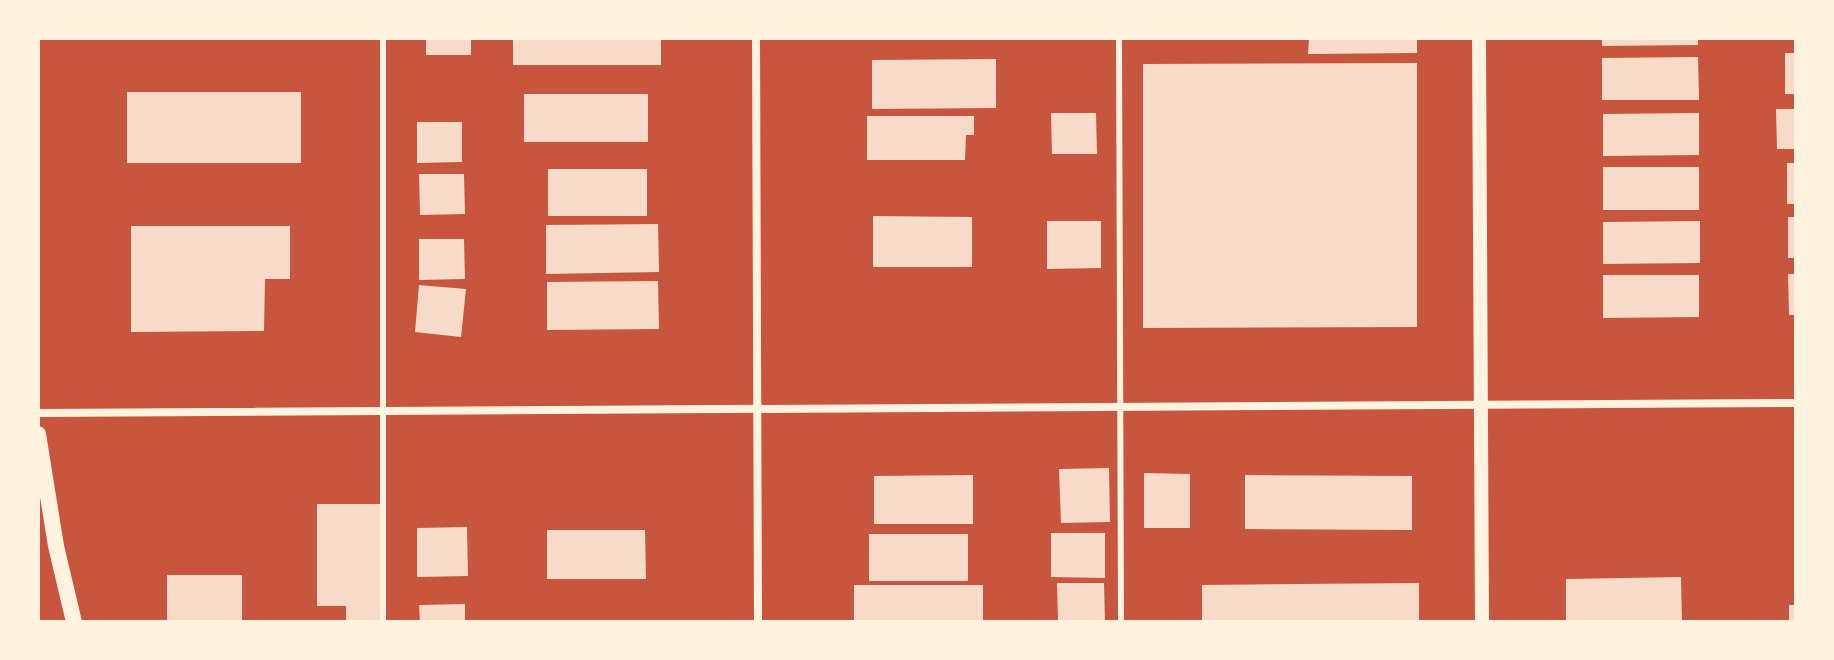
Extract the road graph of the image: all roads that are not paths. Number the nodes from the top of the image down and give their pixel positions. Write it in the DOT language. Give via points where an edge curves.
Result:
graph roads {
  1 [pos="383,38"];
  2 [pos="756,38"];
  3 [pos="1119,38"];
  4 [pos="1479,38"];
  5 [pos="1796,403"];
  6 [pos="1479,405"];
  7 [pos="1120,407"];
  8 [pos="757,408"];
  9 [pos="384,411"];
  10 [pos="38,413"];
  11 [pos="38,434"];
  12 [pos="74,622"];
  13 [pos="383,622"];
  14 [pos="758,622"];
  15 [pos="1121,622"];
  16 [pos="1482,622"];
  1 -- 9 [label="lane"];
  2 -- 8 [label="street"];
  3 -- 7 [label="lane"];
  4 -- 6 [label="street"];
  5 -- 6 [label="street"];
  6 -- 7 [label="street"];
  6 -- 16 [label="street"];
  7 -- 8 [label="street"];
  7 -- 15 [label="lane"];
  8 -- 9 [label="street"];
  8 -- 14 [label="street"];
  9 -- 10 [label="street"];
  9 -- 13 [label="lane"];
  11 -- 12 [label="main road"];
}
